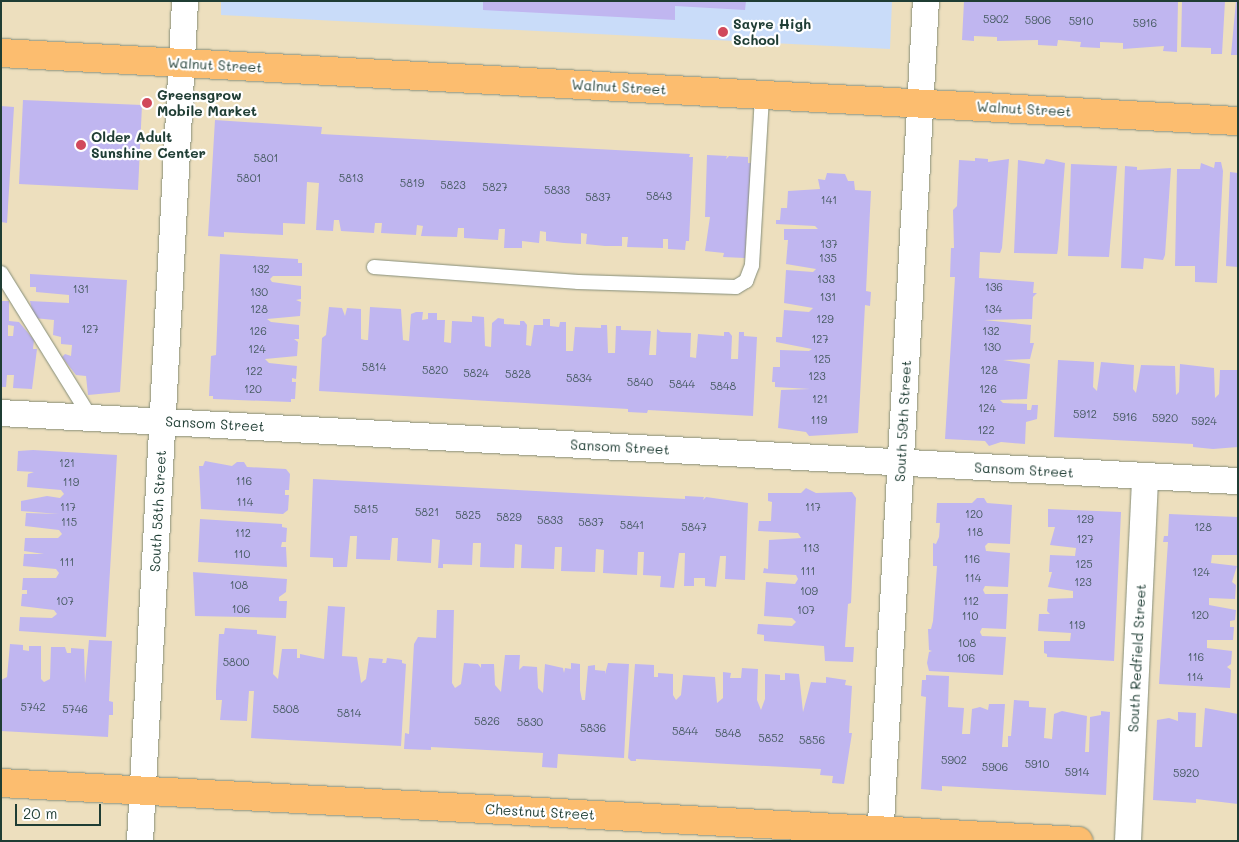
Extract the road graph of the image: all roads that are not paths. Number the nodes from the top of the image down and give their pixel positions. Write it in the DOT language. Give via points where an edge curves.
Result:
graph roads {
  1 [pos="186,1"];
  2 [pos="926,1"];
  3 [pos="1,53"];
  4 [pos="182,63"];
  5 [pos="762,95"];
  6 [pos="920,104"];
  7 [pos="1238,121"];
  8 [pos="374,267"];
  9 [pos="1,273"];
  10 [pos="1,413"];
  11 [pos="91,418"];
  12 [pos="163,421"];
  13 [pos="900,463"];
  14 [pos="1145,476"];
  15 [pos="1238,481"];
  16 [pos="1,783"];
  17 [pos="142,790"];
  18 [pos="881,836"];
  19 [pos="140,841"];
  20 [pos="1078,841"];
  21 [pos="1128,841"];
  1 -- 4 [label="street, South 58th Street"];
  2 -- 6 [label="street, South 59th Street"];
  3 -- 4 [label="main road, Walnut Street"];
  4 -- 5 [label="main road, Walnut Street"];
  4 -- 12 [label="street, South 58th Street"];
  5 -- 6 [label="main road, Walnut Street"];
  5 -- 8 [label="lane" via="752,265 746,281 736,287 578,282"];
  6 -- 7 [label="main road, Walnut Street"];
  6 -- 13 [label="street, South 59th Street"];
  9 -- 11 [label="lane"];
  10 -- 11 [label="street, Sansom Street"];
  11 -- 12 [label="street, Sansom Street"];
  12 -- 13 [label="street, Sansom Street"];
  12 -- 17 [label="street, South 58th Street"];
  13 -- 14 [label="street, Sansom Street"];
  13 -- 18 [label="street, South 59th Street"];
  14 -- 15 [label="street, Sansom Street"];
  14 -- 21 [label="street, South Redfield Street"];
  16 -- 17 [label="main road, Chestnut Street"];
  17 -- 18 [label="main road, Chestnut Street"];
  17 -- 19 [label="street, South 58th Street"];
  18 -- 20 [label="main road, Chestnut Street"];
}
